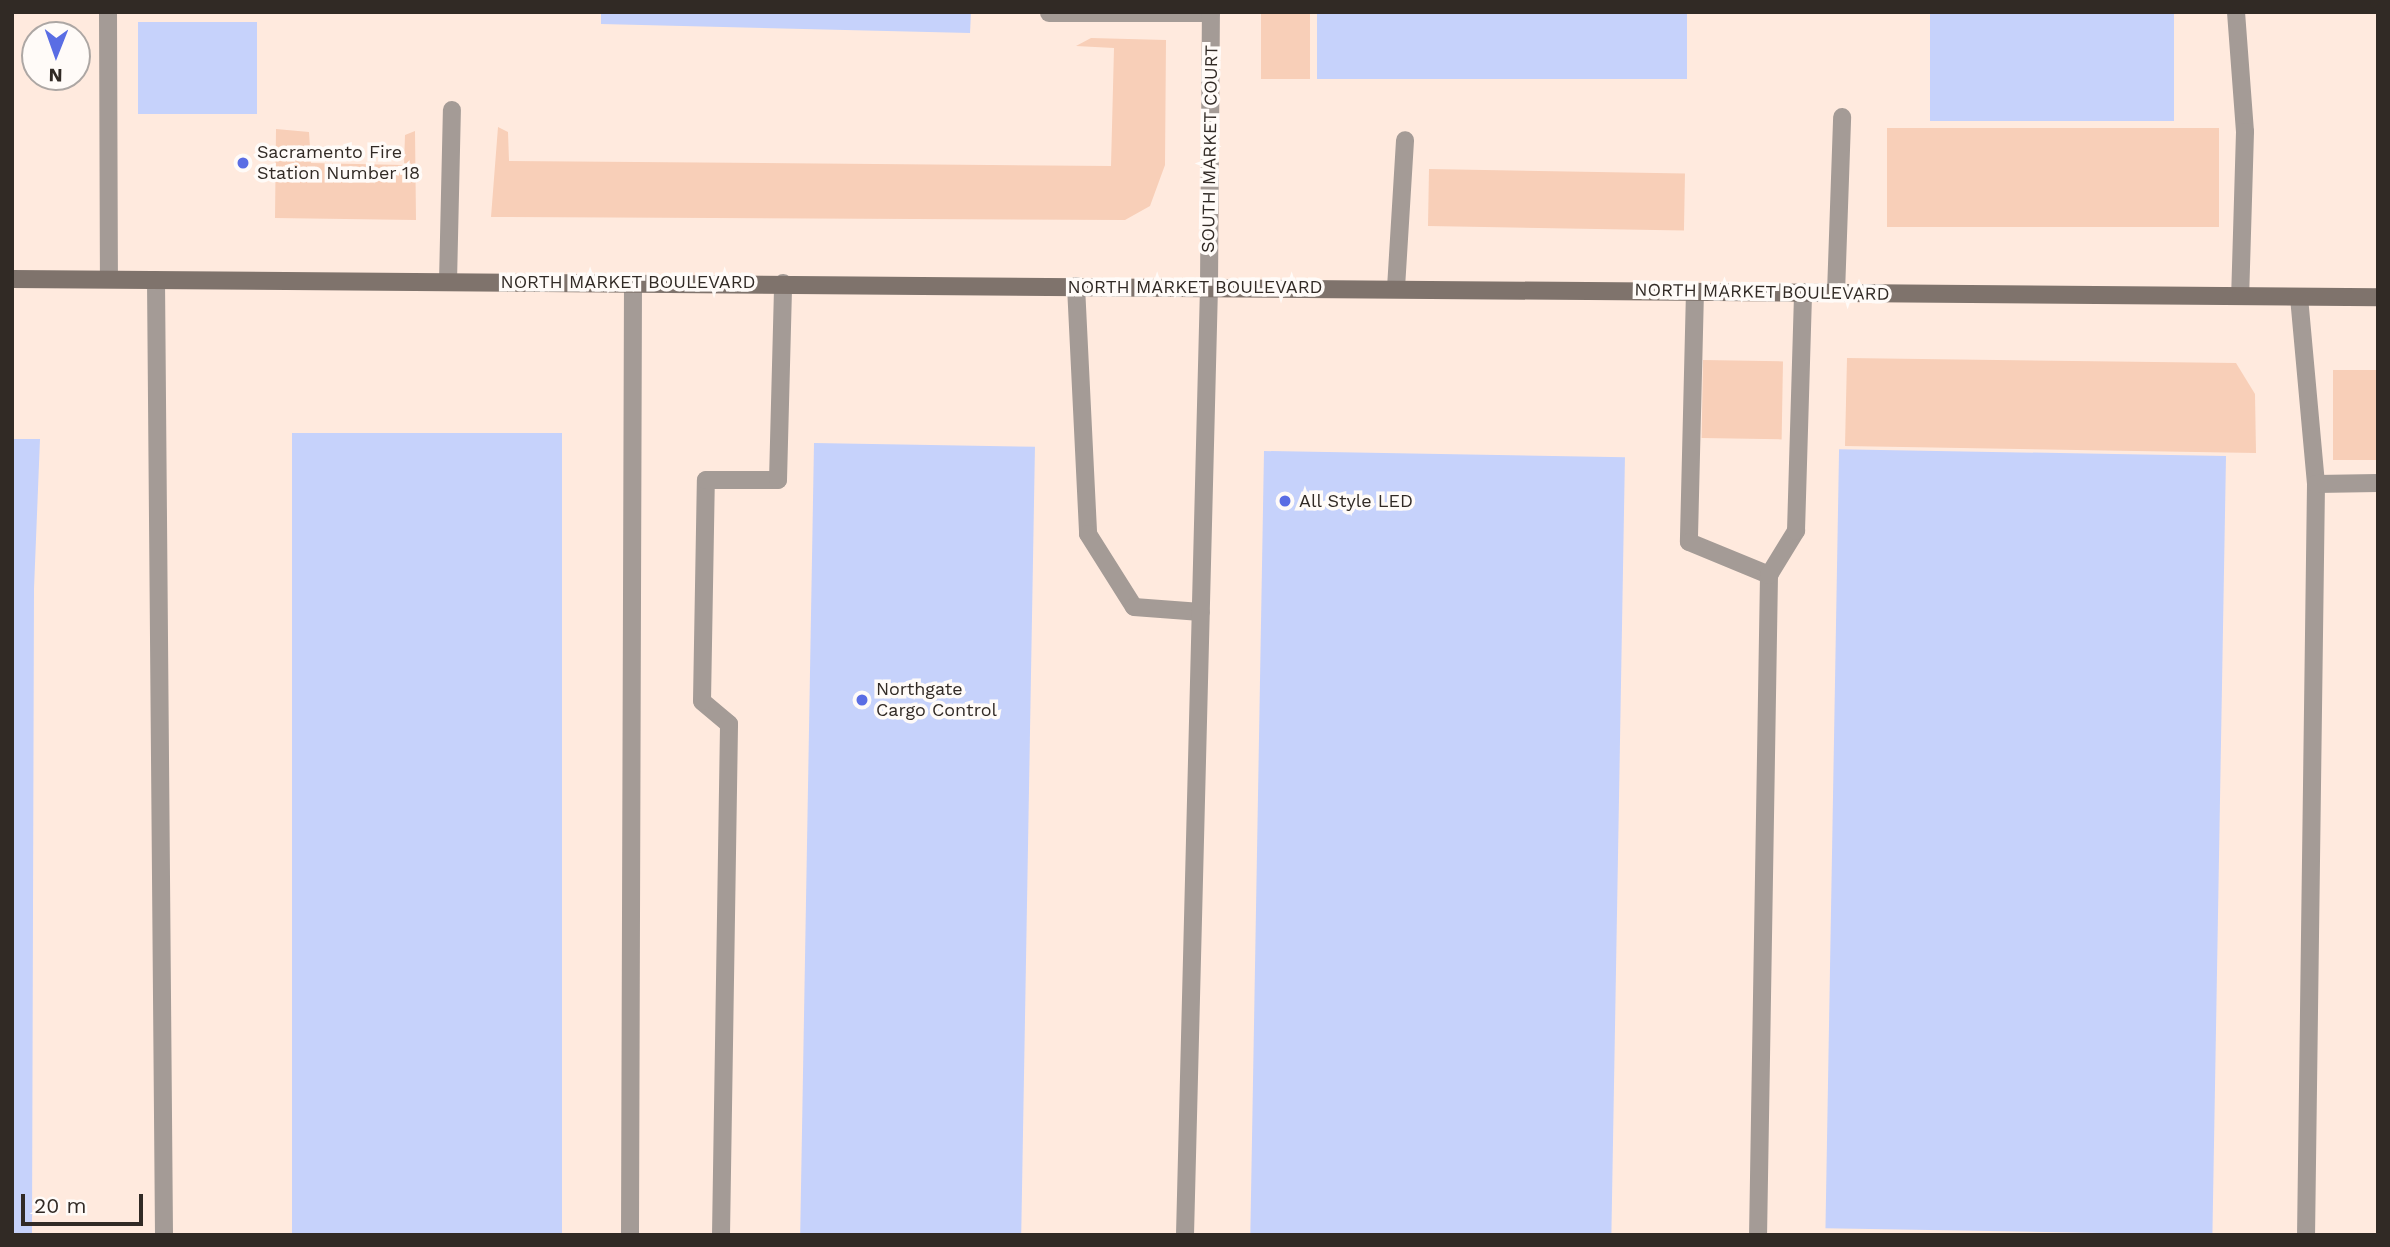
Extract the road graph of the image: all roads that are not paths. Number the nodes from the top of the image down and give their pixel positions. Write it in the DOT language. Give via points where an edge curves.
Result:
graph roads {
  1 [pos="108,12"];
  2 [pos="2236,12"];
  3 [pos="1049,13"];
  4 [pos="1212,13"];
  5 [pos="452,110"];
  6 [pos="1842,117"];
  7 [pos="1405,140"];
  8 [pos="12,279"];
  9 [pos="109,279"];
  10 [pos="156,280"];
  11 [pos="448,282"];
  12 [pos="633,282"];
  13 [pos="783,283"];
  14 [pos="1076,286"];
  15 [pos="1209,286"];
  16 [pos="1396,288"];
  17 [pos="1695,291"];
  18 [pos="1803,292"];
  19 [pos="1836,293"];
  20 [pos="2240,296"];
  21 [pos="2378,297"];
  22 [pos="2300,298"];
  23 [pos="2378,483"];
  24 [pos="2316,484"];
  25 [pos="1769,575"];
  26 [pos="1201,612"];
  27 [pos="164,1235"];
  28 [pos="630,1235"];
  29 [pos="721,1235"];
  30 [pos="1185,1235"];
  31 [pos="1758,1235"];
  32 [pos="2306,1235"];
  1 -- 9 [label="street"];
  2 -- 20 [label="street" via="2245,132"];
  3 -- 4 [label="street"];
  4 -- 15 [label="street, SOUTH MARKET COURT"];
  5 -- 11 [label="street"];
  6 -- 19 [label="street"];
  7 -- 16 [label="street"];
  8 -- 9 [label="main road, NORTH MARKET BOULEVARD"];
  9 -- 10 [label="main road, NORTH MARKET BOULEVARD"];
  10 -- 11 [label="main road, NORTH MARKET BOULEVARD"];
  10 -- 27 [label="street"];
  11 -- 12 [label="main road, NORTH MARKET BOULEVARD"];
  12 -- 13 [label="main road, NORTH MARKET BOULEVARD"];
  12 -- 28 [label="street"];
  13 -- 14 [label="main road, NORTH MARKET BOULEVARD"];
  13 -- 29 [label="street" via="778,480 706,480 702,701 729,724"];
  14 -- 15 [label="main road, NORTH MARKET BOULEVARD"];
  14 -- 26 [label="street" via="1088,534 1134,607"];
  15 -- 16 [label="main road, NORTH MARKET BOULEVARD"];
  15 -- 26 [label="street, SOUTH MARKET COURT"];
  16 -- 17 [label="main road, NORTH MARKET BOULEVARD"];
  17 -- 18 [label="main road, NORTH MARKET BOULEVARD"];
  17 -- 25 [label="street" via="1689,542"];
  18 -- 19 [label="main road, NORTH MARKET BOULEVARD"];
  18 -- 25 [label="street" via="1796,531"];
  19 -- 20 [label="main road, NORTH MARKET BOULEVARD"];
  20 -- 22 [label="main road, NORTH MARKET BOULEVARD"];
  21 -- 22 [label="main road, NORTH MARKET BOULEVARD"];
  22 -- 24 [label="street"];
  23 -- 24 [label="street"];
  24 -- 32 [label="street"];
  25 -- 31 [label="street"];
  26 -- 30 [label="street, SOUTH MARKET COURT"];
}
